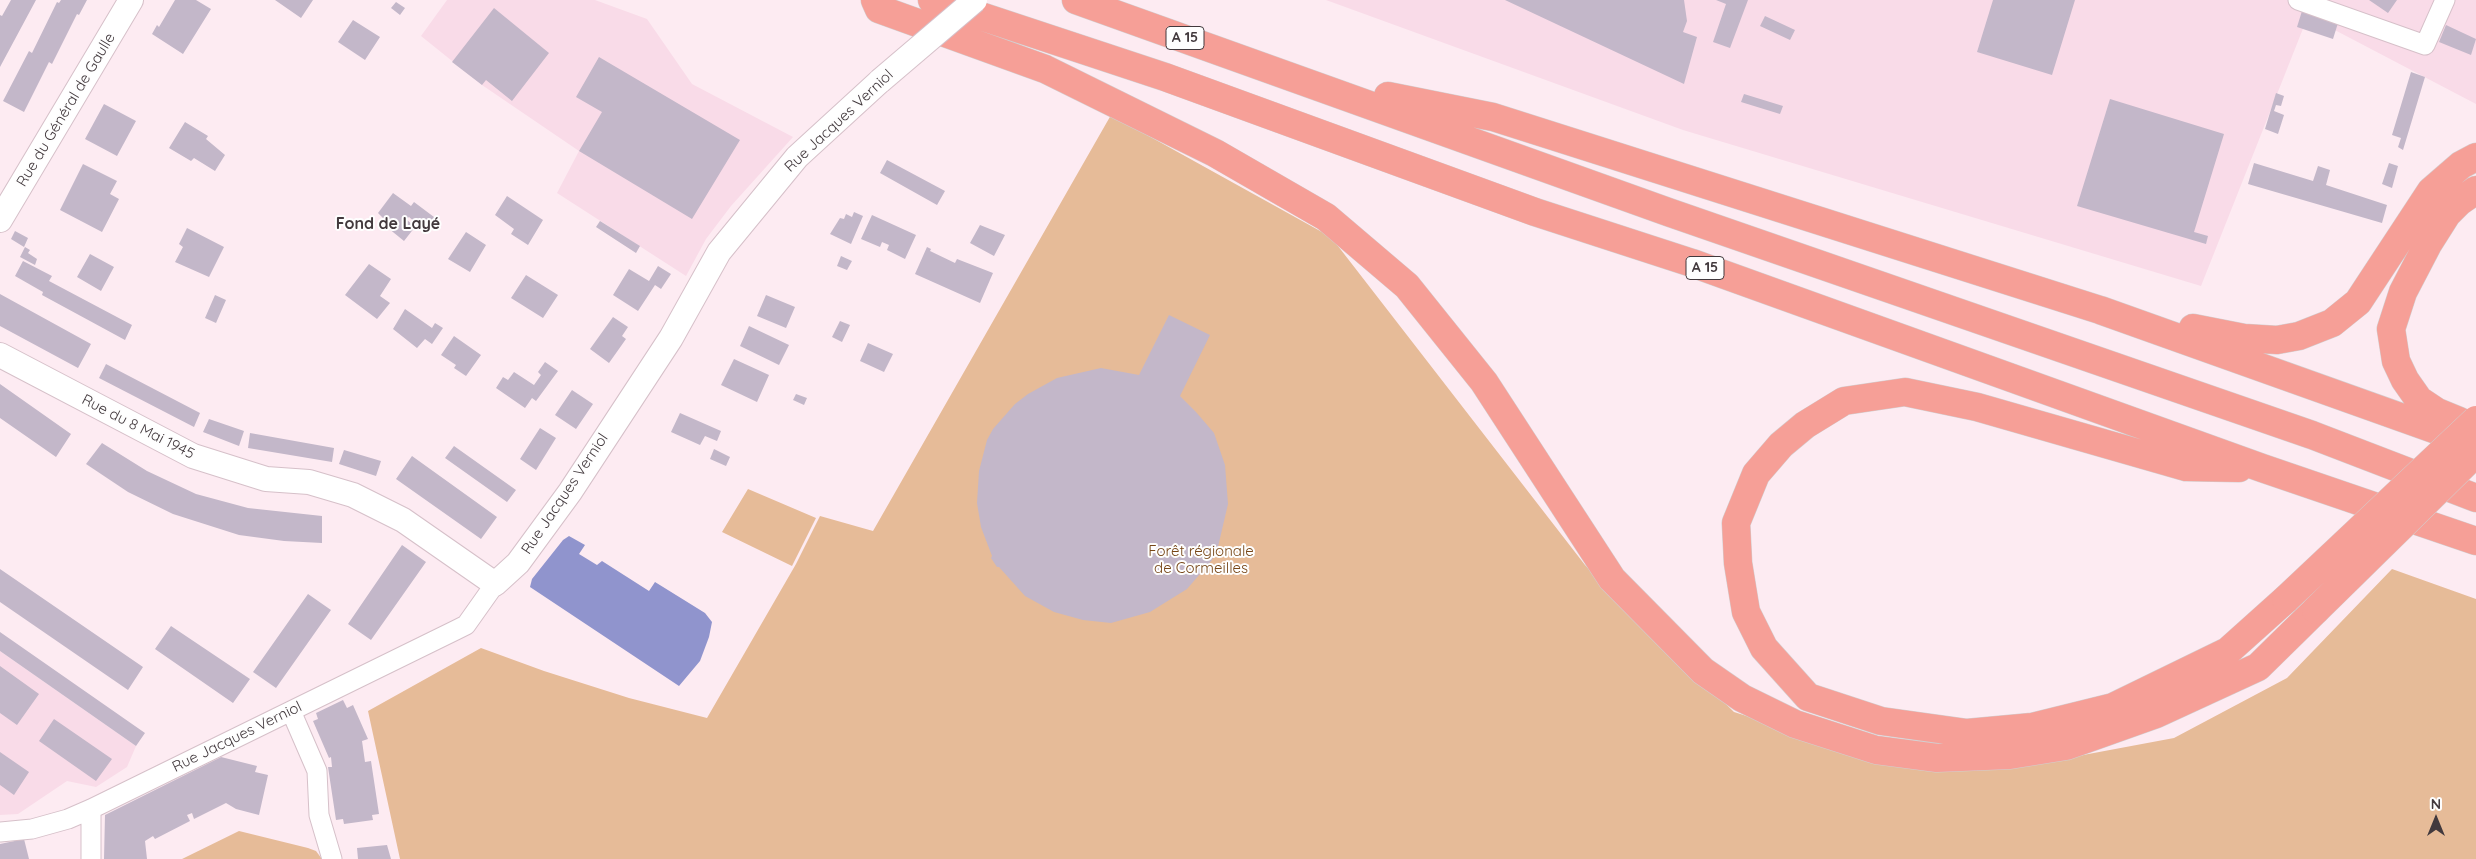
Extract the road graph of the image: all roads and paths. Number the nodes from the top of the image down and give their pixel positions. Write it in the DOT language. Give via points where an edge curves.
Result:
graph roads {
  1 [pos="131,0"];
  2 [pos="875,0"];
  3 [pos="932,0"];
  4 [pos="975,0"];
  5 [pos="1076,0"];
  6 [pos="2298,0"];
  7 [pos="2445,0"];
  8 [pos="1294,76"];
  9 [pos="2476,157"];
  10 [pos="2476,190"];
  11 [pos="0,219"];
  12 [pos="2100,310"];
  13 [pos="0,355"];
  14 [pos="2476,420"];
  15 [pos="2476,429"];
  16 [pos="2476,444"];
  17 [pos="2476,453"];
  18 [pos="2262,468"];
  19 [pos="2476,498"];
  20 [pos="2476,541"];
  21 [pos="495,584"];
  22 [pos="290,711"];
  23 [pos="91,808"];
  24 [pos="0,832"];
  25 [pos="91,859"];
  26 [pos="332,859"];
  1 -- 11 [label="street, Rue du Général de Gaulle"];
  2 -- 17 [label="highway, bridge" via="879,9 1046,69 1215,153 1326,217 1407,286 1484,382 1612,579 1702,671 1742,698 1795,724 1876,750 1937,758 2010,755 2066,746 2156,714 2258,667"];
  3 -- 18 [label="highway, A 15" via="1165,77 1535,212 1701,267"];
  4 -- 21 [label="street, Rue Jacques Verniol, bridge" via="797,157 719,252 670,338 570,492 518,563"];
  5 -- 8 [label="highway, A 15"];
  6 -- 7 [label="street" via="2425,45"];
  8 -- 12 [label="highway" via="1493,117"];
  8 -- 19 [label="highway, A 15" via="1668,212 2312,435"];
  9 -- 12 [label="highway" via="2461,165 2431,191 2358,302 2344,315 2314,331 2284,339 2263,340"];
  10 -- 15 [label="highway" via="2447,214 2428,244 2403,292 2391,328 2396,361 2419,400 2437,412"];
  12 -- 16 [label="highway"];
  13 -- 21 [label="street, Rue du 8 Mai 1945" via="193,456 266,478 309,482 353,494 403,520"];
  14 -- 18 [label="highway, bridge" via="2228,650 2113,707 2032,727 1967,733 1881,721 1808,697 1764,648 1746,612 1736,523 1756,474 1799,430 1844,401 1905,392 1977,406 2186,467"];
  18 -- 20 [label="highway, A 15"];
  21 -- 22 [label="street, Rue Jacques Verniol" via="466,625"];
  22 -- 23 [label="street, Rue Jacques Verniol"];
  22 -- 26 [label="street" via="317,770 320,815"];
  23 -- 24 [label="street, Rue Jacques Verniol" via="32,828"];
  23 -- 25 [label="street"];
}
